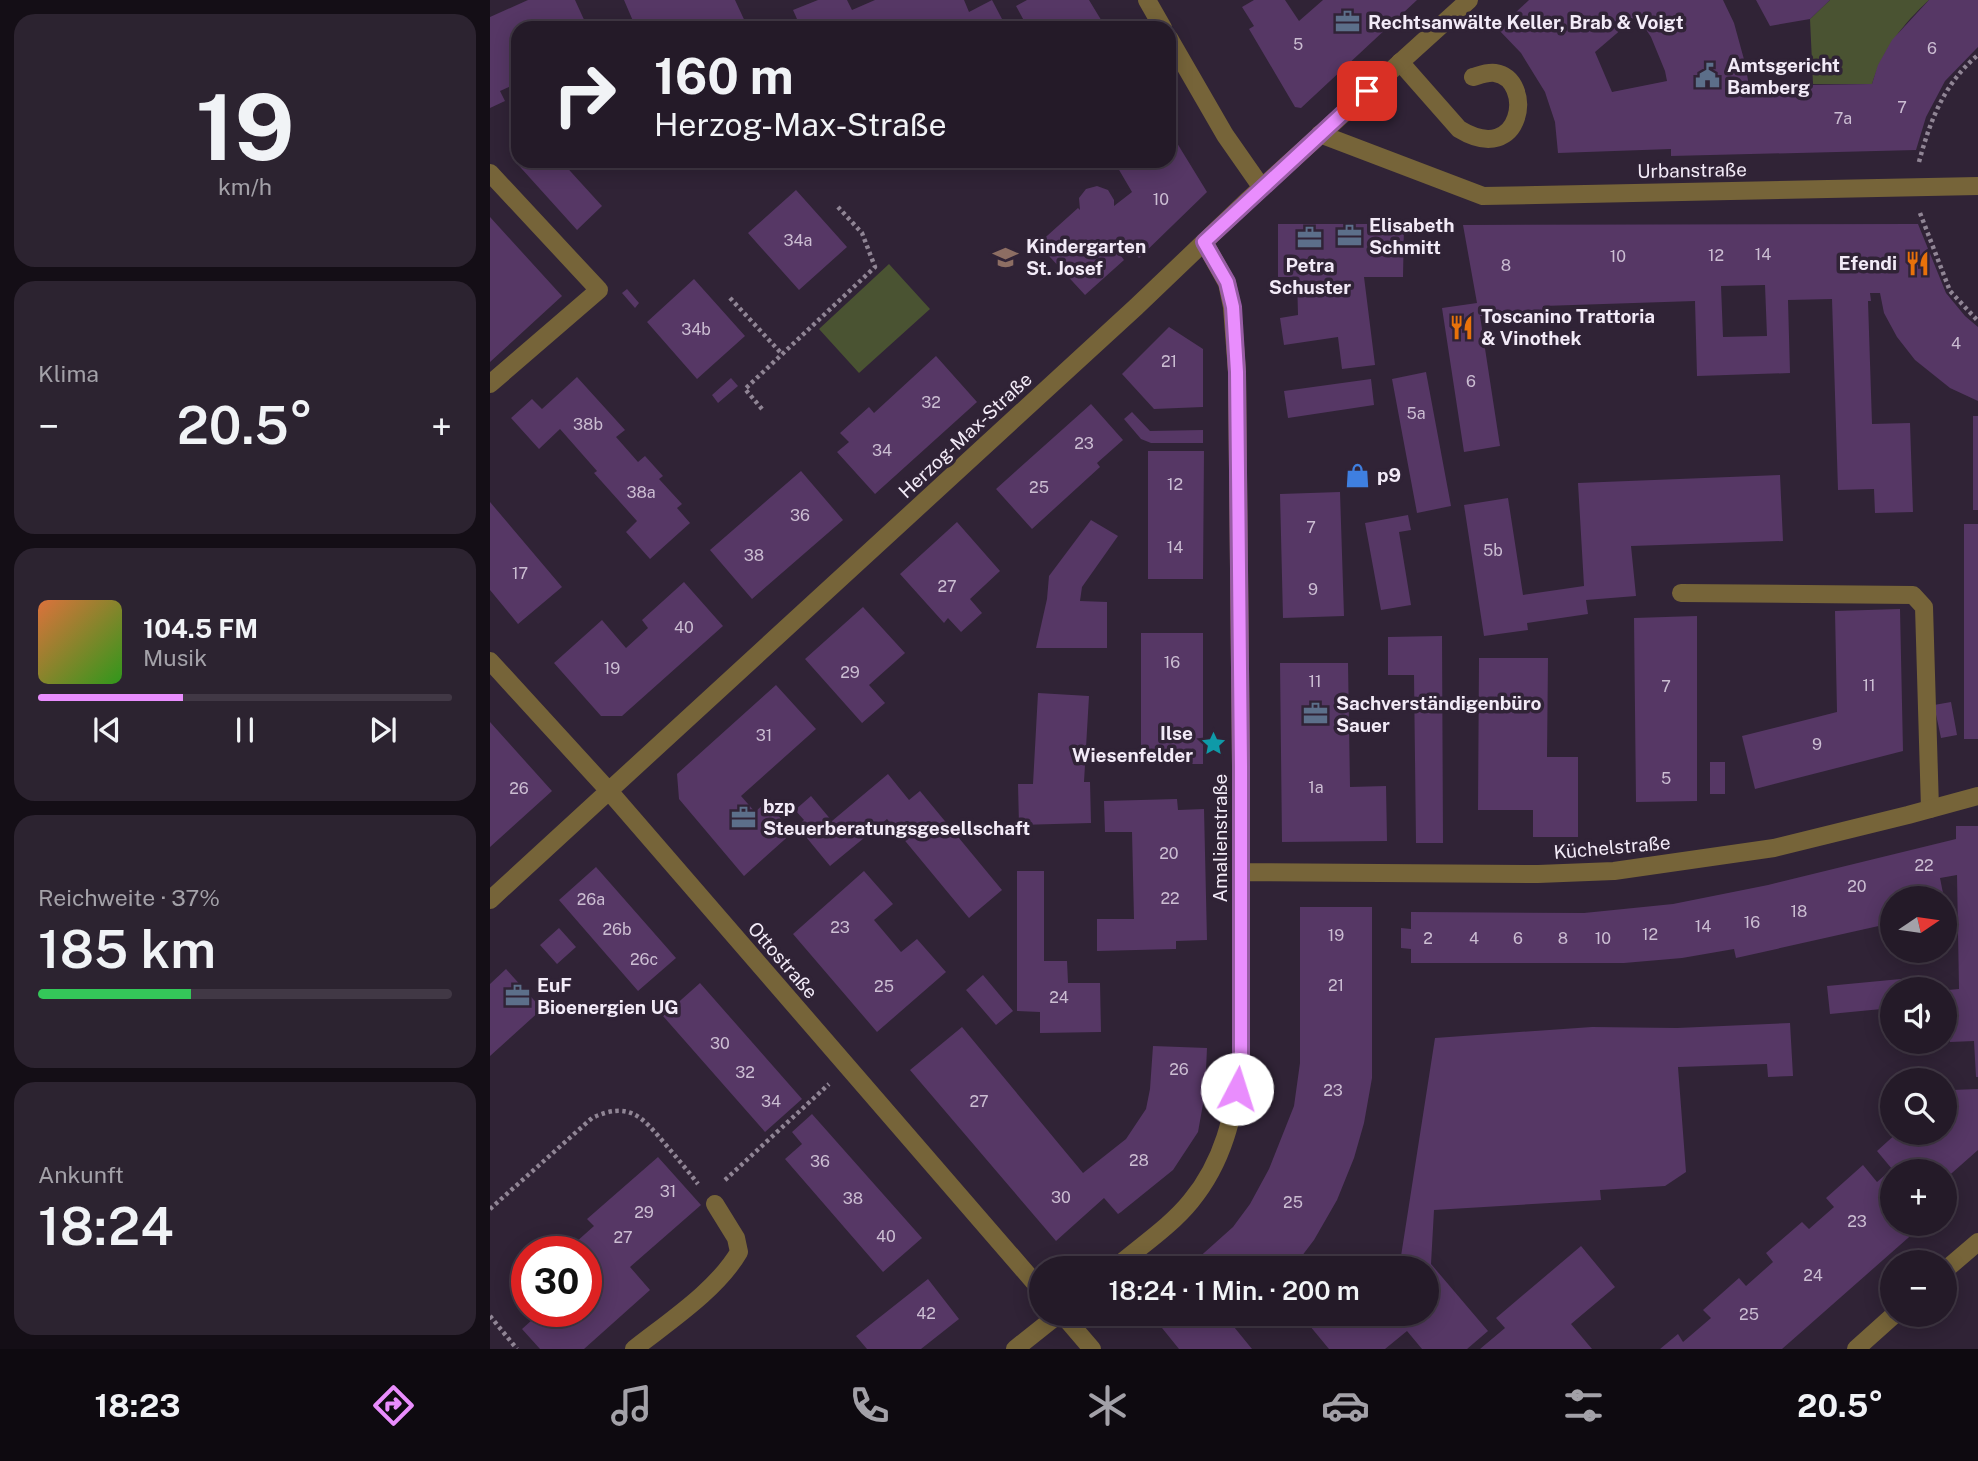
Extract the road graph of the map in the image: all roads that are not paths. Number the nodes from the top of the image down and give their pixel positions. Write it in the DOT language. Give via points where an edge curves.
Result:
graph roads {
  1 [pos="1147,0"];
  2 [pos="1469,0"];
  3 [pos="1159,21"];
  4 [pos="1176,50"];
  5 [pos="1400,62"];
  6 [pos="1473,77"];
  7 [pos="1320,134"];
  8 [pos="1978,169"];
  9 [pos="490,173"];
  10 [pos="1978,176"];
  11 [pos="1978,186"];
  12 [pos="1262,188"];
  13 [pos="1204,242"];
  14 [pos="490,384"];
  15 [pos="1681,593"];
  16 [pos="490,661"];
  17 [pos="609,791"];
  18 [pos="1978,796"];
  19 [pos="1930,809"];
  20 [pos="1241,872"];
  21 [pos="490,900"];
  22 [pos="715,1204"];
  23 [pos="1978,1242"];
  24 [pos="1129,1256"];
  25 [pos="1957,1260"];
  26 [pos="1029,1276"];
  27 [pos="1045,1326"];
  28 [pos="1072,1326"];
  29 [pos="1881,1327"];
  30 [pos="634,1349"];
  31 [pos="1015,1349"];
  32 [pos="1092,1349"];
  33 [pos="1856,1349"];
  1 -- 3 [label="street"];
  2 -- 5 [label="street, Herzog-Max-Straße"];
  4 -- 12 [label="street"];
  5 -- 6 [label="street" via="1459,129 1471,137 1496,138 1509,131 1517,119 1516,94 1503,76"];
  5 -- 7 [label="street, Herzog-Max-Straße"];
  7 -- 11 [label="street, Urbanstraße" via="1483,196"];
  7 -- 12 [label="street, Herzog-Max-Straße"];
  8 -- 10 [label="street"];
  9 -- 14 [label="street" via="599,290"];
  12 -- 13 [label="street, Herzog-Max-Straße"];
  13 -- 17 [label="street, Herzog-Max-Straße"];
  13 -- 20 [label="street, Amalienstraße" via="1227,282 1237,372"];
  15 -- 19 [label="street" via="1913,595 1924,607"];
  16 -- 17 [label="street, Ottostraße"];
  17 -- 21 [label="street, Herzog-Max-Straße"];
  17 -- 26 [label="street, Ottostraße"];
  18 -- 19 [label="street, Küchelstraße"];
  19 -- 20 [label="street, Küchelstraße" via="1774,848 1614,871"];
  20 -- 24 [label="street, Amalienstraße" via="1241,1066 1225,1143 1190,1203"];
  22 -- 30 [label="street" via="736,1238 739,1252 712,1284"];
  23 -- 25 [label="street"];
  27 -- 31 [label="street"];
  28 -- 32 [label="street"];
  29 -- 33 [label="street"];
}
